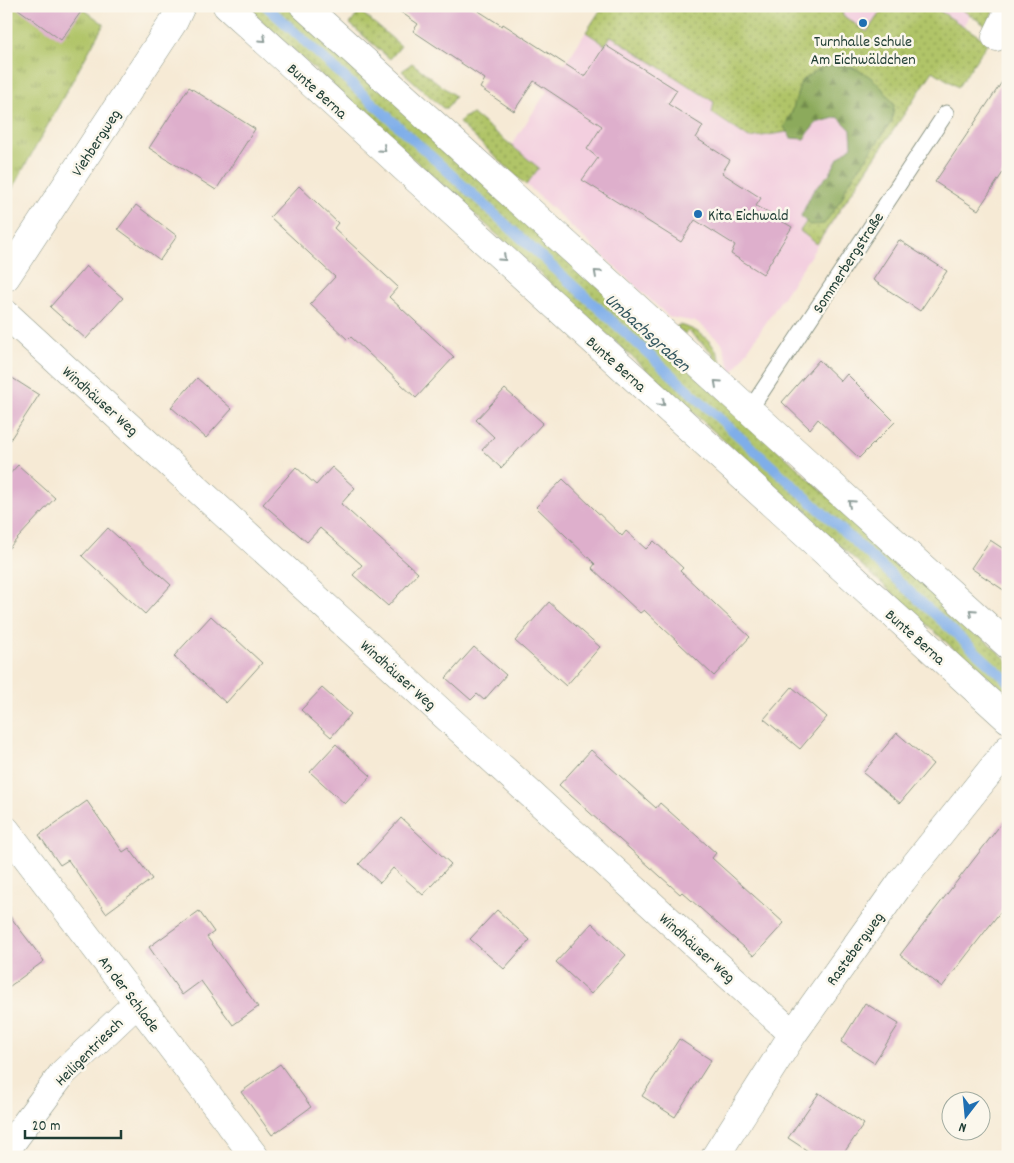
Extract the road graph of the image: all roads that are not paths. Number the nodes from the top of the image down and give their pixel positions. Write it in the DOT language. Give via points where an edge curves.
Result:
graph roads {
  1 [pos="181,6"];
  2 [pos="227,6"];
  3 [pos="304,6"];
  4 [pos="1008,12"];
  5 [pos="996,38"];
  6 [pos="946,113"];
  7 [pos="6,278"];
  8 [pos="6,314"];
  9 [pos="749,411"];
  10 [pos="1008,645"];
  11 [pos="1008,719"];
  12 [pos="1008,749"];
  13 [pos="6,830"];
  14 [pos="137,1003"];
  15 [pos="793,1034"];
  16 [pos="6,1150"];
  17 [pos="725,1153"];
  18 [pos="254,1157"];
  1 -- 7 [label="street, Viehbergweg"];
  2 -- 11 [label="street, Bunte Berna, one-way"];
  9 -- 3 [label="street, one-way"];
  4 -- 5 [label="street"];
  6 -- 9 [label="lane, Sommerbergstraße"];
  8 -- 15 [label="street, Windhäuser Weg"];
  10 -- 9 [label="street, one-way"];
  12 -- 15 [label="street, Rastebergweg" via="902,881"];
  13 -- 14 [label="street, An der Schlade"];
  14 -- 16 [label="street, Heiligentriesch" via="63,1073"];
  14 -- 18 [label="street, An der Schlade"];
  15 -- 17 [label="street, Rastebergweg"];
}
